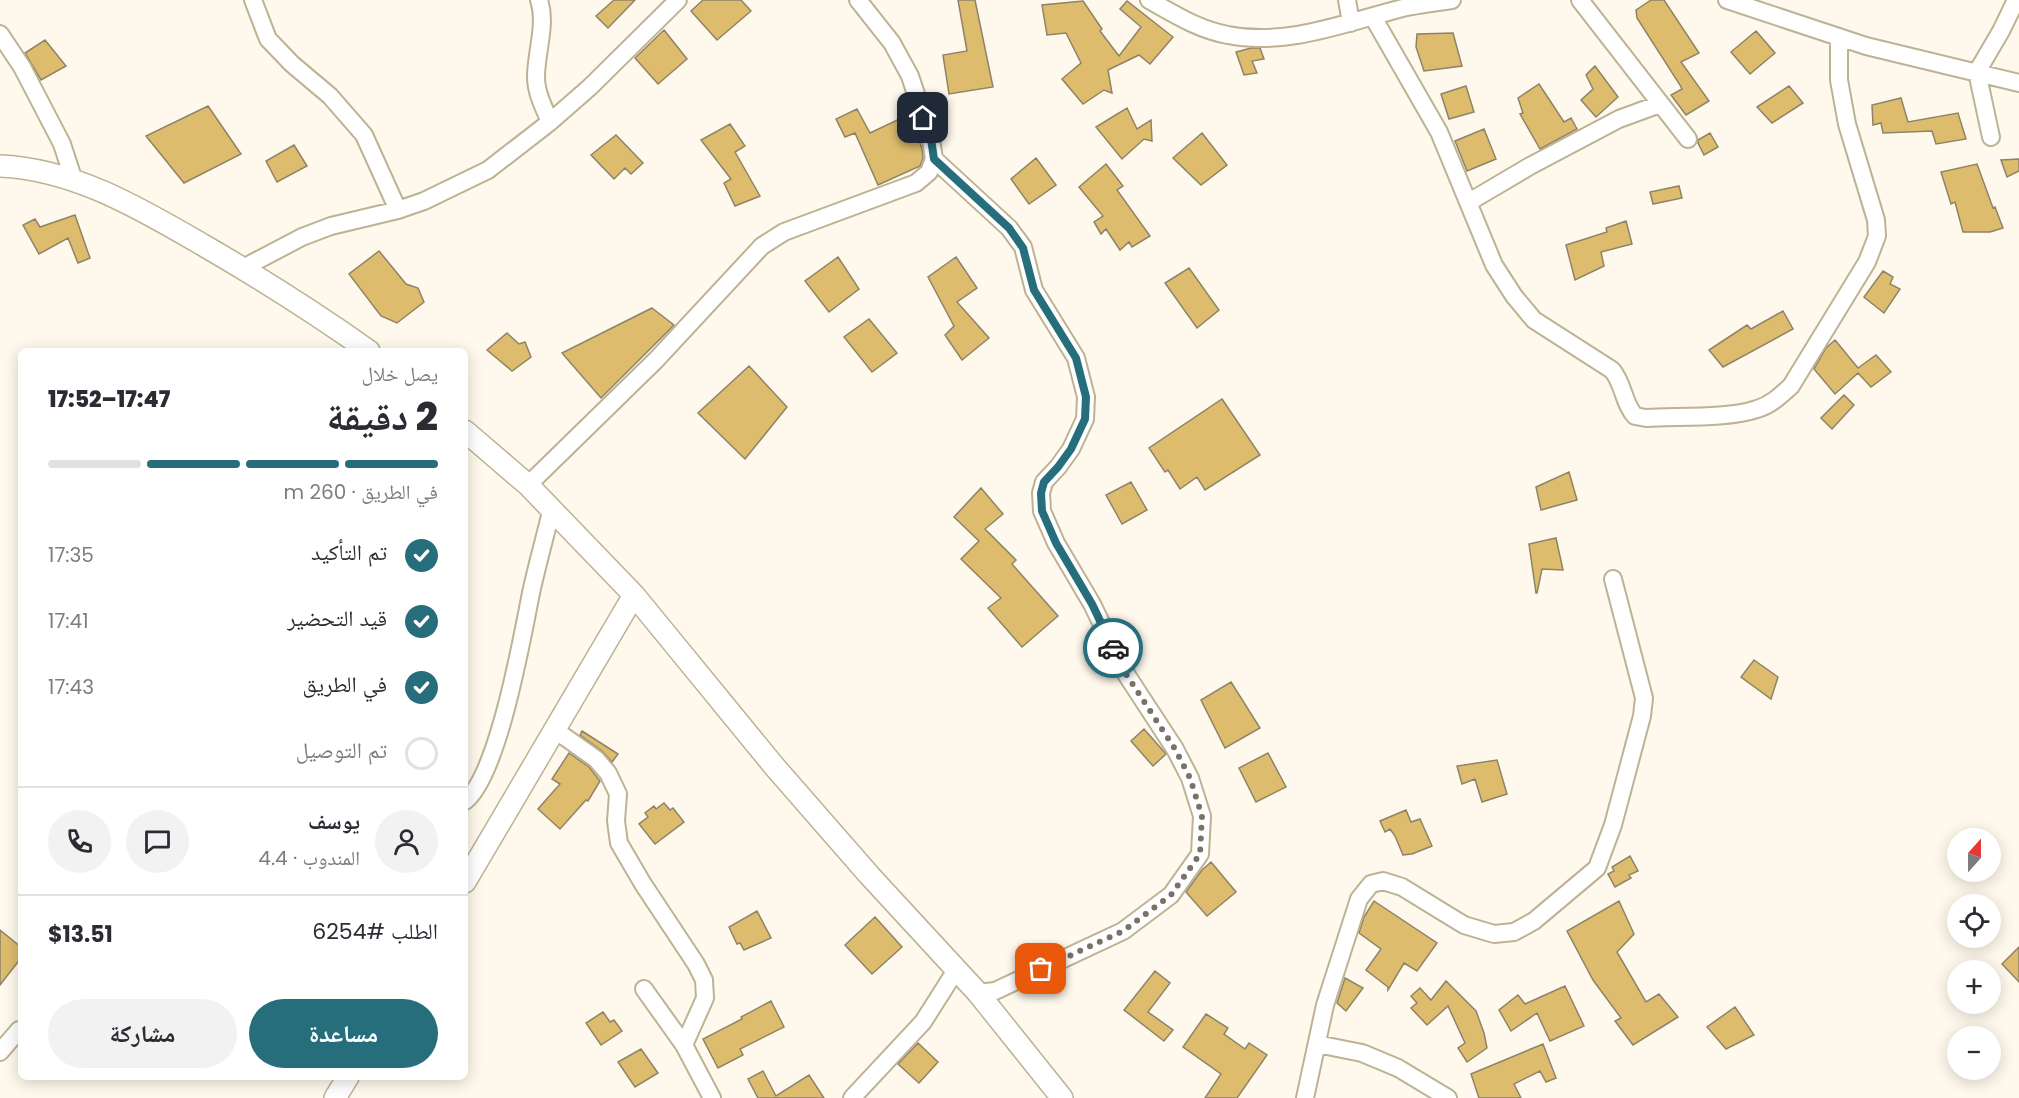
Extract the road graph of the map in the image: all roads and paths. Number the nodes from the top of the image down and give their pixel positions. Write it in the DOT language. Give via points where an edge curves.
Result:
graph roads {
  1 [pos="253,0"];
  2 [pos="539,0"];
  3 [pos="678,0"];
  4 [pos="858,0"];
  5 [pos="1149,0"];
  6 [pos="1347,0"];
  7 [pos="1452,0"];
  8 [pos="1580,0"];
  9 [pos="1727,0"];
  10 [pos="2016,0"];
  11 [pos="1373,17"];
  12 [pos="1351,23"];
  13 [pos="0,34"];
  14 [pos="1839,37"];
  15 [pos="1977,72"];
  16 [pos="2019,83"];
  17 [pos="1660,104"];
  18 [pos="550,122"];
  19 [pos="1991,137"];
  20 [pos="1688,139"];
  21 [pos="934,159"];
  22 [pos="0,166"];
  23 [pos="74,181"];
  24 [pos="1469,202"];
  25 [pos="398,210"];
  26 [pos="243,268"];
  27 [pos="365,348"];
  28 [pos="468,434"];
  29 [pos="528,485"];
  30 [pos="552,508"];
  31 [pos="1613,579"];
  32 [pos="634,595"];
  33 [pos="555,730"];
  34 [pos="468,799"];
  35 [pos="468,877"];
  36 [pos="956,970"];
  37 [pos="644,989"];
  38 [pos="978,993"];
  39 [pos="18,1031"];
  40 [pos="1317,1044"];
  41 [pos="684,1045"];
  42 [pos="0,1052"];
  43 [pos="346,1080"];
  44 [pos="335,1098"];
  45 [pos="712,1098"];
  46 [pos="852,1098"];
  47 [pos="1062,1098"];
  48 [pos="1305,1098"];
  49 [pos="1448,1098"];
  1 -- 25 [label="street" via="268,39 330,96 364,135"];
  2 -- 18 [label="street" via="536,78"];
  3 -- 18 [label="street"];
  4 -- 21 [label="street" via="892,43 910,75"];
  5 -- 12 [label="street" via="1197,26 1263,39"];
  6 -- 12 [label="street"];
  7 -- 11 [label="street"];
  8 -- 17 [label="street"];
  9 -- 14 [label="street"];
  10 -- 15 [label="street"];
  11 -- 12 [label="street"];
  11 -- 24 [label="street" via="1439,132"];
  13 -- 23 [label="street" via="62,144"];
  14 -- 15 [label="street"];
  14 -- 24 [label="street" via="1839,80 1847,124 1876,220 1877,236 1867,261 1791,386 1758,409 1732,414 1635,416 1612,370 1534,320 1514,296 1494,265"];
  15 -- 16 [label="street"];
  15 -- 19 [label="street"];
  17 -- 20 [label="street"];
  17 -- 24 [label="street" via="1619,119"];
  18 -- 25 [label="street" via="488,170"];
  21 -- 29 [label="street" via="929,172 916,183 784,232 762,246 641,374"];
  21 -- 38 [label="street" via="1009,228 1023,248 1034,290 1076,358 1086,397 1085,419 1071,449 1044,482 1042,511 1126,674 1175,749 1190,778 1202,816 1200,854 1171,895 1156,907 1123,931 1001,988"];
  22 -- 23 [label="street" via="24,167"];
  23 -- 26 [label="street" via="113,196"];
  25 -- 26 [label="street" via="331,226"];
  26 -- 27 [label="street"];
  28 -- 29 [label="street"];
  29 -- 30 [label="street"];
  30 -- 32 [label="street"];
  30 -- 34 [label="street" via="517,669 484,773"];
  31 -- 40 [label="street" via="1644,698 1613,825 1597,868 1534,921 1514,932 1494,934 1464,924 1402,887 1383,881 1371,884 1359,899 1325,1005"];
  32 -- 33 [label="street"];
  32 -- 36 [label="street" via="774,766"];
  33 -- 35 [label="street"];
  33 -- 41 [label="street" via="608,772 618,794 619,843 704,980 705,998"];
  36 -- 38 [label="street"];
  36 -- 46 [label="street" via="923,1022"];
  37 -- 41 [label="street"];
  38 -- 47 [label="street"];
  39 -- 42 [label="street"];
  40 -- 48 [label="street"];
  40 -- 49 [label="street" via="1362,1053 1398,1068"];
  41 -- 45 [label="street"];
  43 -- 44 [label="street"];
}
